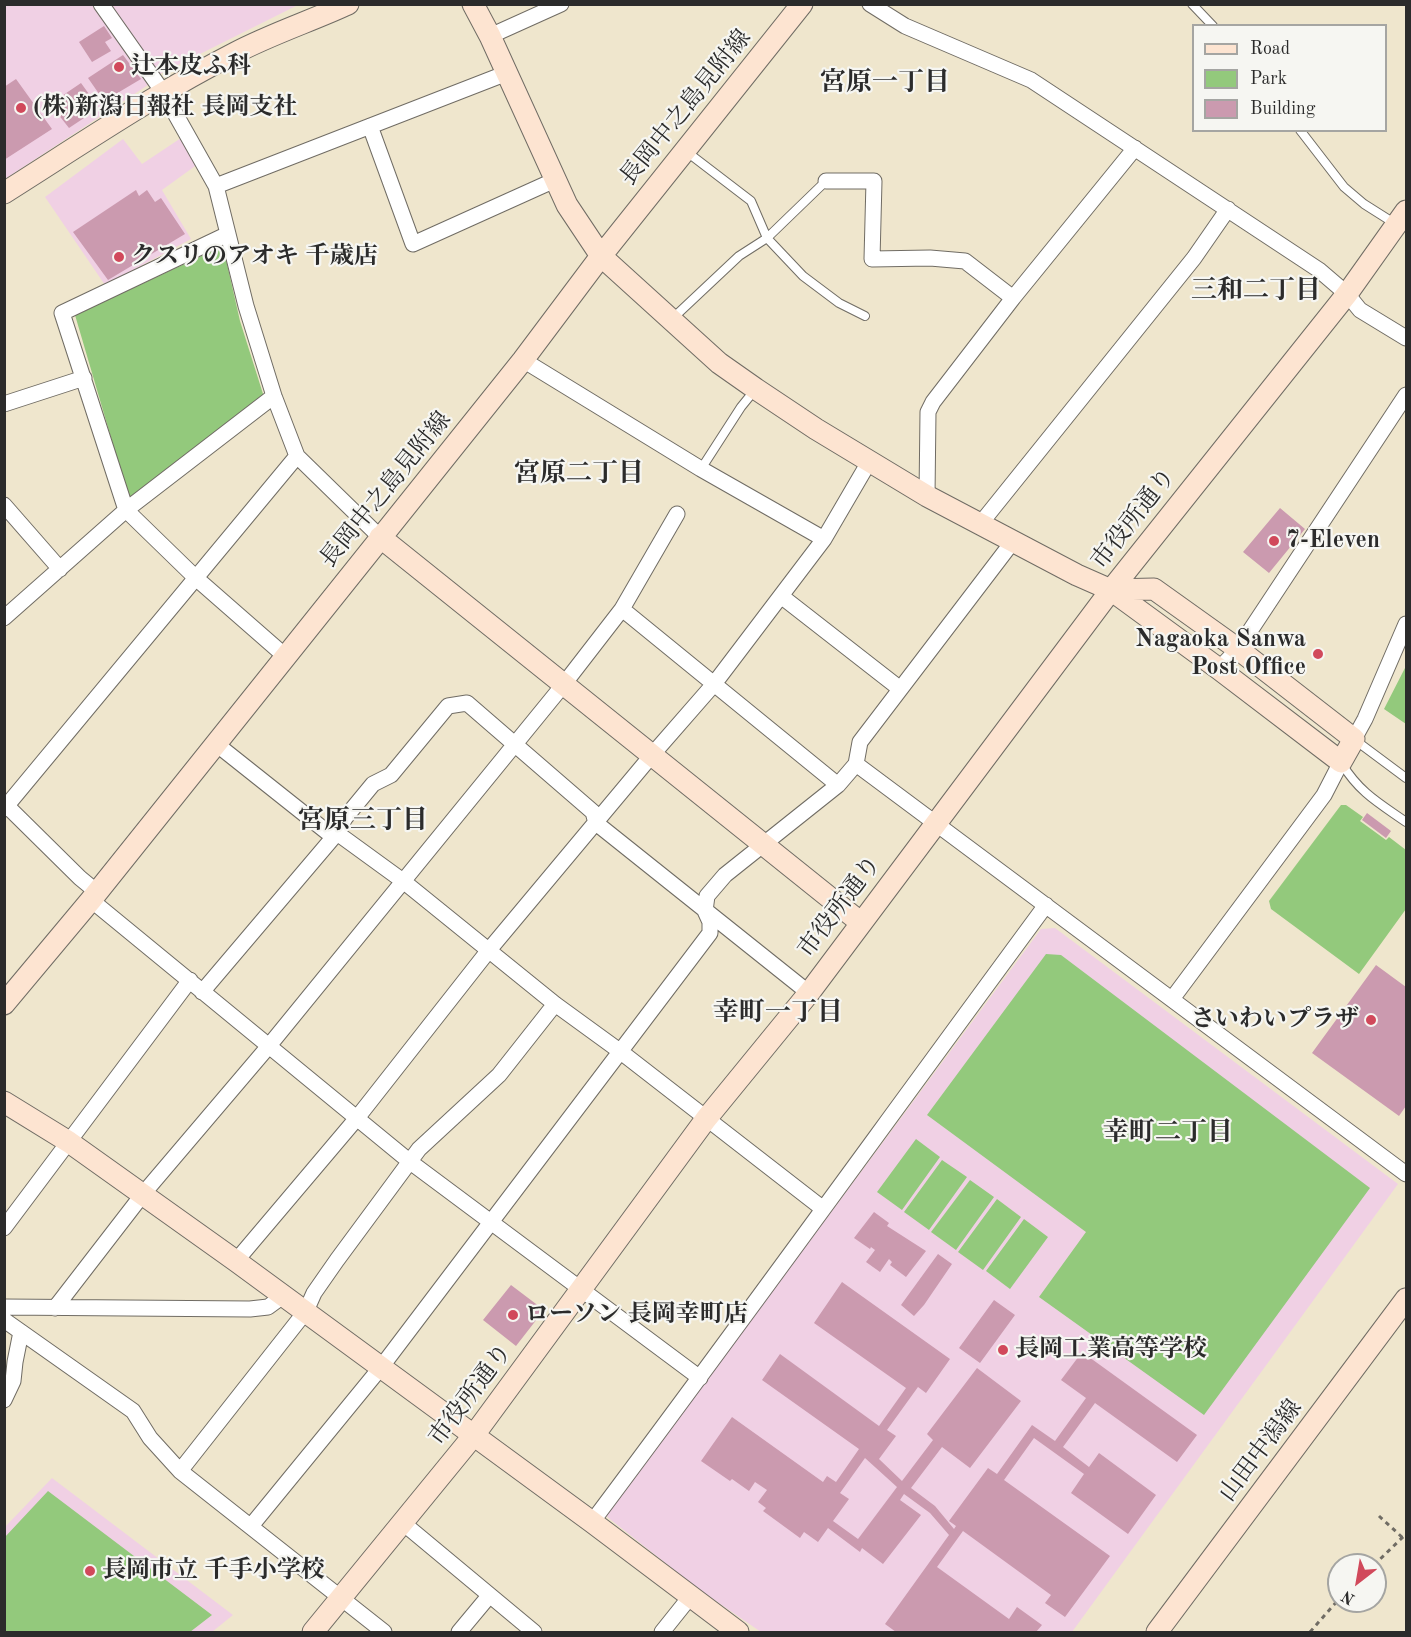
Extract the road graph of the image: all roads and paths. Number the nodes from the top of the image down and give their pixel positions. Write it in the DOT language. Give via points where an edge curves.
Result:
graph roads {
  1 [pos="101,4"];
  2 [pos="348,4"];
  3 [pos="473,4"];
  4 [pos="561,4"];
  5 [pos="802,4"];
  6 [pos="870,4"];
  7 [pos="1192,4"];
  8 [pos="1211,24"];
  9 [pos="490,36"];
  10 [pos="507,74"];
  11 [pos="163,92"];
  12 [pos="370,126"];
  13 [pos="1302,132"];
  14 [pos="1135,148"];
  15 [pos="685,151"];
  16 [pos="555,180"];
  17 [pos="826,181"];
  18 [pos="216,186"];
  19 [pos="4,193"];
  20 [pos="1228,209"];
  21 [pos="1401,218"];
  22 [pos="228,234"];
  23 [pos="767,238"];
  24 [pos="601,255"];
  25 [pos="1347,294"];
  26 [pos="1013,298"];
  27 [pos="865,316"];
  28 [pos="671,320"];
  29 [pos="1407,338"];
  30 [pos="523,360"];
  31 [pos="84,378"];
  32 [pos="756,389"];
  33 [pos="274,396"];
  34 [pos="1407,396"];
  35 [pos="4,404"];
  36 [pos="297,456"];
  37 [pos="869,462"];
  38 [pos="701,469"];
  39 [pos="927,496"];
  40 [pos="4,505"];
  41 [pos="126,510"];
  42 [pos="677,514"];
  43 [pos="981,523"];
  44 [pos="380,537"];
  45 [pos="824,539"];
  46 [pos="1014,540"];
  47 [pos="60,569"];
  48 [pos="197,579"];
  49 [pos="1111,590"];
  50 [pos="781,597"];
  51 [pos="622,609"];
  52 [pos="4,618"];
  53 [pos="1407,624"];
  54 [pos="1238,649"];
  55 [pos="285,656"];
  56 [pos="1219,669"];
  57 [pos="564,684"];
  58 [pos="714,684"];
  59 [pos="899,688"];
  60 [pos="1354,739"];
  61 [pos="215,743"];
  62 [pos="514,744"];
  63 [pos="652,754"];
  64 [pos="1341,762"];
  65 [pos="856,764"];
  66 [pos="1407,778"];
  67 [pos="838,785"];
  68 [pos="5,806"];
  69 [pos="1407,822"];
  70 [pos="936,823"];
  71 [pos="596,824"];
  72 [pos="336,833"];
  73 [pos="763,845"];
  74 [pos="403,881"];
  75 [pos="94,896"];
  76 [pos="1046,905"];
  77 [pos="705,910"];
  78 [pos="860,922"];
  79 [pos="489,950"];
  80 [pos="190,980"];
  81 [pos="202,992"];
  82 [pos="809,993"];
  83 [pos="1172,999"];
  84 [pos="4,1004"];
  85 [pos="555,1004"];
  86 [pos="268,1047"];
  87 [pos="621,1052"];
  88 [pos="4,1102"];
  89 [pos="357,1118"];
  90 [pos="706,1119"];
  91 [pos="69,1142"];
  92 [pos="409,1161"];
  93 [pos="1407,1174"];
  94 [pos="143,1194"];
  95 [pos="822,1208"];
  96 [pos="489,1223"];
  97 [pos="4,1228"];
  98 [pos="236,1261"];
  99 [pos="582,1290"];
  100 [pos="283,1296"];
  101 [pos="1407,1299"];
  102 [pos="4,1307"];
  103 [pos="55,1308"];
  104 [pos="306,1311"];
  105 [pos="4,1320"];
  106 [pos="21,1332"];
  107 [pos="382,1366"];
  108 [pos="700,1378"];
  109 [pos="4,1400"];
  110 [pos="474,1435"];
  111 [pos="180,1470"];
  112 [pos="1378,1516"];
  113 [pos="403,1522"];
  114 [pos="592,1522"];
  115 [pos="251,1527"];
  116 [pos="1407,1534"];
  117 [pos="1403,1538"];
  118 [pos="1387,1553"];
  119 [pos="489,1596"];
  120 [pos="342,1597"];
  121 [pos="690,1597"];
  122 [pos="1327,1613"];
  123 [pos="313,1632"];
  124 [pos="384,1632"];
  125 [pos="459,1632"];
  126 [pos="534,1632"];
  127 [pos="662,1632"];
  128 [pos="738,1632"];
  129 [pos="1157,1632"];
  130 [pos="1310,1632"];
  1 -- 11 [label="street"];
  2 -- 11 [label="street" via="238,51"];
  3 -- 9 [label="street"];
  4 -- 9 [label="street"];
  5 -- 15 [label="street, 長岡中之島見附線"];
  6 -- 14 [label="street" via="905,26 1031,80"];
  7 -- 8 [label="lane"];
  9 -- 10 [label="street"];
  10 -- 12 [label="street"];
  10 -- 16 [label="street"];
  11 -- 18 [label="street"];
  11 -- 19 [label="street"];
  12 -- 16 [label="street" via="413,244"];
  12 -- 18 [label="street"];
  13 -- 21 [label="lane" via="1344,187 1364,204"];
  14 -- 20 [label="street"];
  14 -- 26 [label="street"];
  15 -- 23 [label="lane" via="751,201"];
  15 -- 24 [label="street, 長岡中之島見附線"];
  16 -- 24 [label="street"];
  17 -- 23 [label="lane"];
  17 -- 26 [label="street" via="874,181 872,259 965,261"];
  18 -- 22 [label="street"];
  20 -- 25 [label="street" via="1319,270"];
  20 -- 43 [label="street" via="1194,258"];
  21 -- 25 [label="street, 市役所通り"];
  22 -- 31 [label="street" via="62,313"];
  22 -- 33 [label="street"];
  23 -- 27 [label="lane" via="803,276 839,303"];
  23 -- 28 [label="lane" via="739,256"];
  24 -- 28 [label="street"];
  24 -- 30 [label="street, 長岡中之島見附線"];
  25 -- 29 [label="street" via="1360,310"];
  25 -- 49 [label="street, 市役所通り"];
  26 -- 39 [label="street" via="928,412"];
  28 -- 32 [label="street" via="719,363"];
  30 -- 38 [label="street"];
  30 -- 44 [label="street, 長岡中之島見附線"];
  31 -- 35 [label="street"];
  31 -- 41 [label="street"];
  32 -- 37 [label="street"];
  32 -- 38 [label="lane"];
  33 -- 36 [label="street"];
  33 -- 41 [label="street"];
  34 -- 54 [label="street"];
  36 -- 44 [label="street"];
  36 -- 48 [label="street"];
  37 -- 39 [label="street"];
  37 -- 45 [label="street"];
  38 -- 45 [label="street"];
  39 -- 43 [label="street"];
  40 -- 47 [label="street"];
  41 -- 47 [label="street"];
  41 -- 48 [label="street"];
  42 -- 51 [label="street"];
  43 -- 46 [label="street"];
  44 -- 55 [label="street, 長岡中之島見附線"];
  44 -- 57 [label="street"];
  45 -- 50 [label="street"];
  46 -- 49 [label="street"];
  46 -- 59 [label="street"];
  47 -- 52 [label="street"];
  48 -- 55 [label="street"];
  48 -- 68 [label="street"];
  49 -- 54 [label="street" via="1154,590"];
  49 -- 56 [label="street"];
  49 -- 70 [label="street, 市役所通り"];
  50 -- 58 [label="street"];
  50 -- 59 [label="street"];
  51 -- 57 [label="street"];
  51 -- 58 [label="street"];
  53 -- 60 [label="street"];
  54 -- 56 [label="street"];
  54 -- 60 [label="street"];
  55 -- 61 [label="street, 長岡中之島見附線"];
  56 -- 64 [label="street"];
  57 -- 62 [label="street"];
  57 -- 63 [label="street"];
  58 -- 63 [label="street"];
  58 -- 67 [label="street"];
  59 -- 65 [label="street" via="860,742"];
  60 -- 64 [label="street"];
  60 -- 66 [label="lane"];
  61 -- 72 [label="street" via="327,832"];
  61 -- 75 [label="street, 長岡中之島見附線"];
  62 -- 71 [label="street" via="593,812"];
  62 -- 72 [label="street" via="466,704 448,706 391,775 373,784"];
  62 -- 74 [label="street"];
  63 -- 71 [label="street"];
  63 -- 73 [label="street"];
  64 -- 69 [label="lane" via="1364,794"];
  64 -- 83 [label="street" via="1324,795"];
  65 -- 67 [label="street"];
  65 -- 70 [label="street"];
  67 -- 73 [label="street"];
  68 -- 75 [label="street"];
  70 -- 76 [label="street"];
  70 -- 78 [label="street, 市役所通り"];
  71 -- 77 [label="street"];
  71 -- 79 [label="street"];
  72 -- 74 [label="street"];
  72 -- 81 [label="street"];
  73 -- 77 [label="street" via="725,875 707,896"];
  73 -- 78 [label="street"];
  74 -- 79 [label="street"];
  74 -- 86 [label="street"];
  75 -- 80 [label="street"];
  75 -- 84 [label="street, 長岡中之島見附線"];
  76 -- 83 [label="street"];
  76 -- 95 [label="street"];
  77 -- 82 [label="street"];
  77 -- 87 [label="street" via="710,933"];
  78 -- 82 [label="street, 市役所通り"];
  79 -- 85 [label="street"];
  79 -- 89 [label="street"];
  80 -- 81 [label="street"];
  80 -- 91 [label="street"];
  81 -- 86 [label="street"];
  82 -- 90 [label="street, 市役所通り"];
  83 -- 93 [label="street"];
  85 -- 87 [label="street"];
  85 -- 92 [label="street" via="499,1075"];
  86 -- 89 [label="street"];
  86 -- 94 [label="street"];
  87 -- 90 [label="street"];
  87 -- 96 [label="street"];
  88 -- 91 [label="street"];
  89 -- 92 [label="street"];
  89 -- 98 [label="street"];
  90 -- 95 [label="street"];
  90 -- 99 [label="street, 市役所通り"];
  91 -- 94 [label="street"];
  91 -- 97 [label="street"];
  92 -- 96 [label="street"];
  92 -- 104 [label="street" via="314,1293"];
  94 -- 98 [label="street"];
  94 -- 103 [label="street"];
  95 -- 108 [label="street"];
  96 -- 99 [label="street"];
  96 -- 107 [label="street"];
  98 -- 100 [label="street"];
  99 -- 108 [label="street"];
  99 -- 110 [label="street, 市役所通り"];
  100 -- 103 [label="street" via="268,1307 250,1309"];
  100 -- 104 [label="street"];
  101 -- 129 [label="street, 山田中潟線"];
  102 -- 103 [label="street"];
  104 -- 107 [label="street"];
  104 -- 111 [label="street"];
  105 -- 106 [label="street"];
  106 -- 109 [label="street" via="13,1382"];
  106 -- 111 [label="street" via="133,1411 150,1438"];
  107 -- 110 [label="street"];
  107 -- 115 [label="street"];
  108 -- 114 [label="street"];
  110 -- 113 [label="street, 市役所通り"];
  110 -- 114 [label="street"];
  111 -- 115 [label="street"];
  112 -- 117 [label="path"];
  113 -- 119 [label="street"];
  113 -- 120 [label="street, 市役所通り"];
  114 -- 121 [label="street"];
  115 -- 120 [label="street"];
  116 -- 117 [label="path"];
  117 -- 118 [label="path"];
  119 -- 125 [label="street"];
  119 -- 126 [label="street"];
  120 -- 123 [label="street, 市役所通り"];
  120 -- 124 [label="street"];
  121 -- 127 [label="street"];
  121 -- 128 [label="street"];
  122 -- 130 [label="path"];
}
